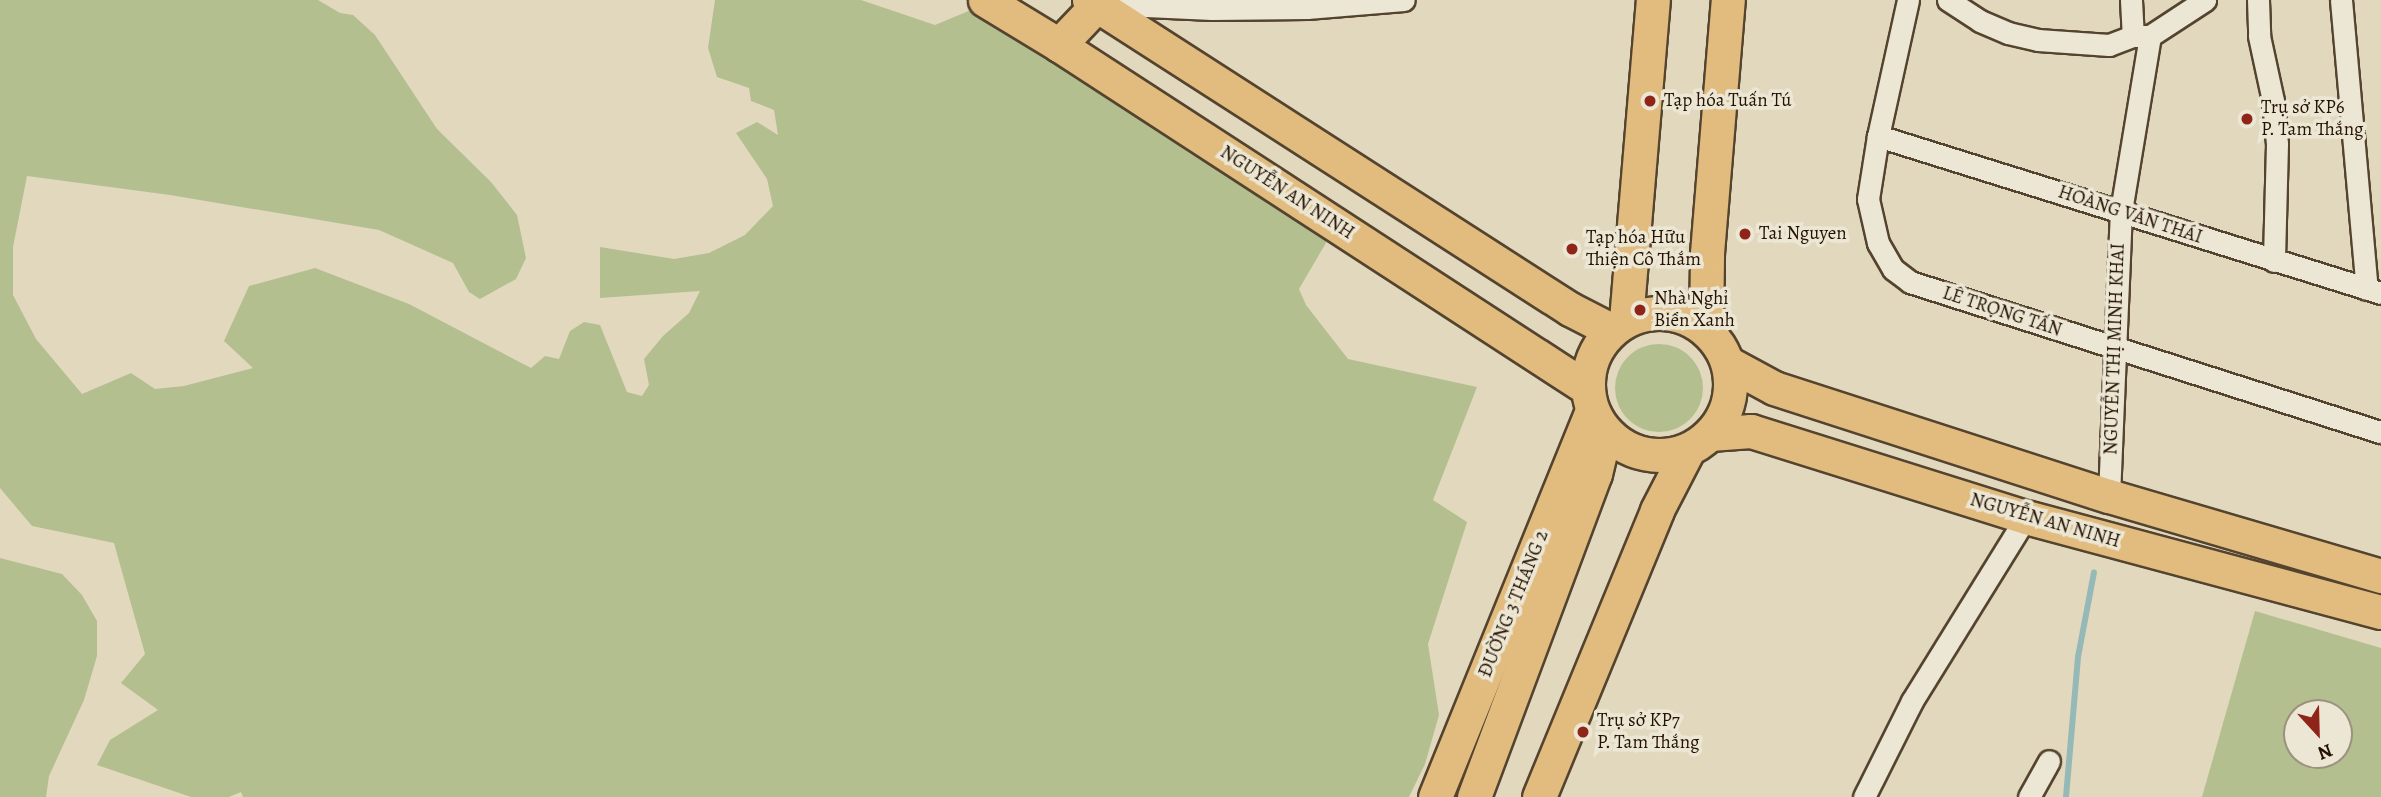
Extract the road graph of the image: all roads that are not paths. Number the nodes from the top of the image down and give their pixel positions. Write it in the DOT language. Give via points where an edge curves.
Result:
graph roads {
  1 [pos="985,0"];
  2 [pos="1404,0"];
  3 [pos="1653,0"];
  4 [pos="1670,0"];
  5 [pos="1706,0"];
  6 [pos="1728,0"];
  7 [pos="1908,0"];
  8 [pos="1948,0"];
  9 [pos="2131,0"];
  10 [pos="2205,0"];
  11 [pos="2258,0"];
  12 [pos="2340,0"];
  13 [pos="1093,2"];
  14 [pos="1018,8"];
  15 [pos="2142,36"];
  16 [pos="1059,45"];
  17 [pos="1878,136"];
  18 [pos="2121,211"];
  19 [pos="2373,252"];
  20 [pos="2274,261"];
  21 [pos="2374,291"];
  22 [pos="1627,321"];
  23 [pos="1694,322"];
  24 [pos="2114,349"];
  25 [pos="1728,363"];
  26 [pos="1595,410"];
  27 [pos="2381,432"];
  28 [pos="1686,447"];
  29 [pos="2109,496"];
  30 [pos="2026,517"];
  31 [pos="2381,576"];
  32 [pos="2381,612"];
  33 [pos="2049,761"];
  34 [pos="1435,797"];
  35 [pos="1474,797"];
  36 [pos="1515,797"];
  37 [pos="1539,797"];
  38 [pos="1864,797"];
  39 [pos="2029,797"];
  1 -- 14 [label="main road, NGUYỄN AN NINH"];
  2 -- 13 [label="street" via="1212,9"];
  3 -- 22 [label="main road"];
  4 -- 22 [label="main road"];
  5 -- 23 [label="main road"];
  6 -- 23 [label="main road" via="1707,253"];
  7 -- 17 [label="street, LÊ TRỌNG TẤN"];
  8 -- 15 [label="street" via="1980,21 2038,40 2109,45"];
  9 -- 15 [label="street, NGUYỄN THỊ MINH KHAI"];
  10 -- 15 [label="street"];
  11 -- 20 [label="street" via="2259,36 2277,144"];
  12 -- 19 [label="street"];
  13 -- 16 [label="main road"];
  13 -- 22 [label="main road" via="1570,309"];
  14 -- 16 [label="main road, NGUYỄN AN NINH"];
  15 -- 18 [label="street, NGUYỄN THỊ MINH KHAI"];
  16 -- 26 [label="main road, NGUYỄN AN NINH"];
  17 -- 18 [label="street, HOÀNG VĂN THÁI"];
  17 -- 24 [label="street, LÊ TRỌNG TẤN" via="1868,199 1878,243 1893,269 1910,282"];
  18 -- 20 [label="street, HOÀNG VĂN THÁI"];
  18 -- 24 [label="street, NGUYỄN THỊ MINH KHAI"];
  19 -- 21 [label="street"];
  20 -- 21 [label="street, HOÀNG VĂN THÁI"];
  22 -- 23 [label="main road" via="1663,312"];
  22 -- 26 [label="main road" via="1598,347 1589,366"];
  23 -- 25 [label="main road" via="1720,344"];
  24 -- 27 [label="street, LÊ TRỌNG TẤN"];
  24 -- 29 [label="street, NGUYỄN THỊ MINH KHAI"];
  25 -- 28 [label="main road" via="1731,388 1725,413"];
  25 -- 29 [label="main road" via="1774,388"];
  26 -- 28 [label="main road" via="1621,445 1640,454"];
  26 -- 34 [label="main road, ĐƯỜNG 3 THÁNG 2"];
  26 -- 35 [label="main road, ĐƯỜNG 3 THÁNG 2" via="1595,474"];
  28 -- 30 [label="main road, NGUYỄN AN NINH" via="1751,431"];
  28 -- 36 [label="main road"];
  28 -- 37 [label="main road"];
  29 -- 31 [label="main road"];
  30 -- 32 [label="main road, NGUYỄN AN NINH"];
  30 -- 38 [label="street" via="1912,701"];
  33 -- 39 [label="street"];
}
